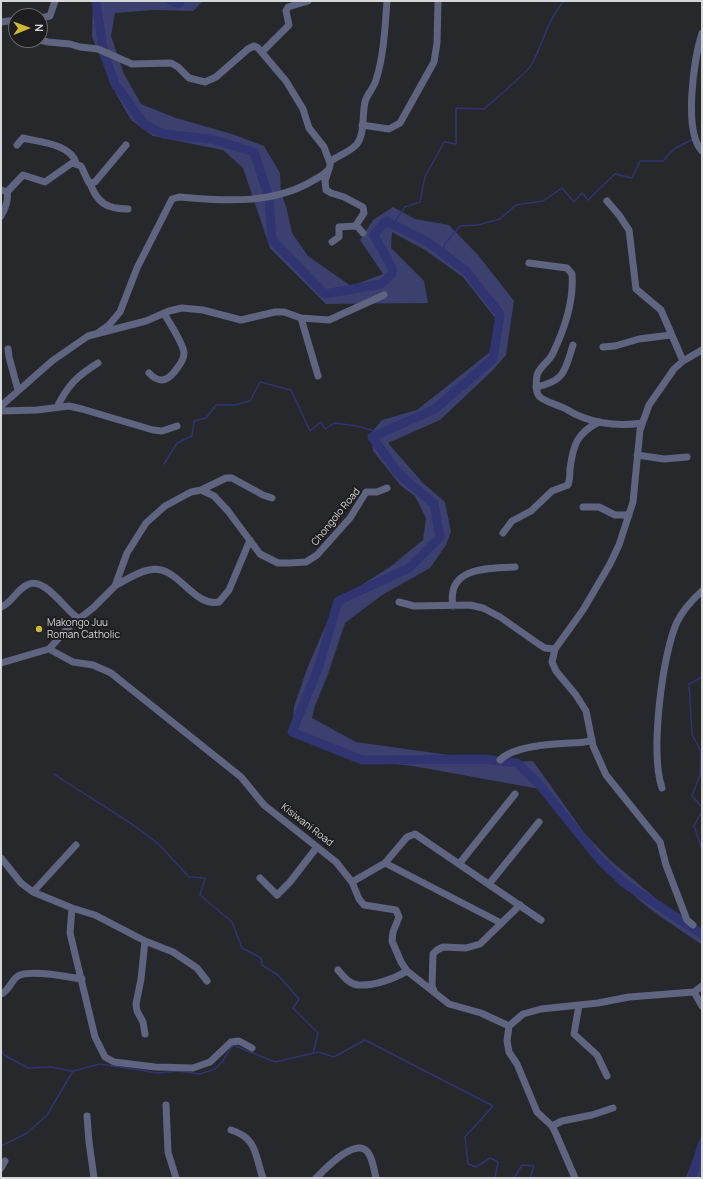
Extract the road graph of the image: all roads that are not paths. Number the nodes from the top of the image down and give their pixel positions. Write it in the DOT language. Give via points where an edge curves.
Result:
graph roads {
  1 [pos="55,1"];
  2 [pos="387,1"];
  3 [pos="438,1"];
  4 [pos="305,2"];
  5 [pos="48,16"];
  6 [pos="702,33"];
  7 [pos="48,42"];
  8 [pos="262,52"];
  9 [pos="362,125"];
  10 [pos="17,145"];
  11 [pos="126,145"];
  12 [pos="702,151"];
  13 [pos="76,163"];
  14 [pos="329,166"];
  15 [pos="90,183"];
  16 [pos="4,191"];
  17 [pos="607,202"];
  18 [pos="128,208"];
  19 [pos="1,216"];
  20 [pos="356,226"];
  21 [pos="362,234"];
  22 [pos="332,242"];
  23 [pos="529,264"];
  24 [pos="384,295"];
  25 [pos="164,313"];
  26 [pos="301,318"];
  27 [pos="99,332"];
  28 [pos="670,335"];
  29 [pos="573,344"];
  30 [pos="603,347"];
  31 [pos="8,349"];
  32 [pos="702,350"];
  33 [pos="683,361"];
  34 [pos="98,363"];
  35 [pos="149,373"];
  36 [pos="318,376"];
  37 [pos="536,387"];
  38 [pos="18,390"];
  39 [pos="1,406"];
  40 [pos="57,407"];
  41 [pos="1,411"];
  42 [pos="599,422"];
  43 [pos="642,422"];
  44 [pos="177,426"];
  45 [pos="637,455"];
  46 [pos="687,457"];
  47 [pos="387,488"];
  48 [pos="201,490"];
  49 [pos="272,498"];
  50 [pos="583,507"];
  51 [pos="630,515"];
  52 [pos="503,533"];
  53 [pos="250,540"];
  54 [pos="515,567"];
  55 [pos="115,586"];
  56 [pos="702,591"];
  57 [pos="399,602"];
  58 [pos="453,606"];
  59 [pos="1,607"];
  60 [pos="78,619"];
  61 [pos="49,649"];
  62 [pos="555,649"];
  63 [pos="1,663"];
  64 [pos="592,740"];
  65 [pos="500,760"];
  66 [pos="662,788"];
  67 [pos="515,794"];
  68 [pos="539,822"];
  69 [pos="76,845"];
  70 [pos="317,847"];
  71 [pos="1,858"];
  72 [pos="385,863"];
  73 [pos="459,864"];
  74 [pos="260,878"];
  75 [pos="352,882"];
  76 [pos="489,884"];
  77 [pos="33,892"];
  78 [pos="520,905"];
  79 [pos="72,908"];
  80 [pos="541,920"];
  81 [pos="501,923"];
  82 [pos="693,925"];
  83 [pos="145,941"];
  84 [pos="338,970"];
  85 [pos="408,971"];
  86 [pos="82,979"];
  87 [pos="207,981"];
  88 [pos="702,986"];
  89 [pos="694,992"];
  90 [pos="1,994"];
  91 [pos="436,995"];
  92 [pos="578,1005"];
  93 [pos="702,1006"];
  94 [pos="509,1026"];
  95 [pos="145,1034"];
  96 [pos="252,1048"];
  97 [pos="607,1076"];
  98 [pos="166,1105"];
  99 [pos="613,1108"];
  100 [pos="87,1116"];
  101 [pos="552,1126"];
  102 [pos="232,1130"];
  103 [pos="5,1161"];
  104 [pos="1,1168"];
  105 [pos="94,1178"];
  106 [pos="176,1178"];
  107 [pos="263,1178"];
  108 [pos="316,1178"];
  109 [pos="376,1178"];
  110 [pos="575,1178"];
  1 -- 5 [label="street"];
  2 -- 9 [label="street" via="380,67 376,83 365,101"];
  3 -- 9 [label="street" via="434,62 400,124 389,129"];
  4 -- 8 [label="street" via="288,7 286,11 289,25"];
  6 -- 12 [label="street" via="693,69 692,124 694,139"];
  7 -- 8 [label="street" via="98,49 132,64 171,63 189,78 205,82 216,77 248,49 254,46"];
  8 -- 14 [label="street" via="286,81 303,109 309,128 324,147"];
  9 -- 14 [label="street" via="357,143 351,150 334,159"];
  10 -- 13 [label="street" via="23,138 48,144 70,153"];
  11 -- 15 [label="street" via="95,182"];
  13 -- 15 [label="street" via="81,166"];
  13 -- 16 [label="street" via="67,166 44,182 27,175 23,176"];
  14 -- 20 [label="street" via="324,182 326,190 356,202 364,210"];
  14 -- 27 [label="street" via="304,186 268,197 234,201 179,197 172,199 137,268 120,312"];
  15 -- 18 [label="street" via="97,197 109,207"];
  16 -- 19 [label="street" via="8,197"];
  17 -- 28 [label="street" via="630,230 636,289 661,310"];
  20 -- 21 [label="street"];
  20 -- 22 [label="street" via="339,227 339,237"];
  23 -- 37 [label="street" via="567,268 571,270 573,278 571,301 564,324 553,353 539,372"];
  24 -- 26 [label="street" via="329,320"];
  25 -- 26 [label="street" via="182,308 203,310 241,320 275,312 284,312"];
  25 -- 27 [label="street" via="141,323"];
  25 -- 35 [label="street" via="183,348 184,356 172,376 165,380 156,379"];
  26 -- 36 [label="street"];
  27 -- 38 [label="street" via="69,348"];
  28 -- 30 [label="street"];
  28 -- 33 [label="street"];
  29 -- 37 [label="street" via="562,375 553,382"];
  31 -- 38 [label="street"];
  32 -- 33 [label="street"];
  33 -- 43 [label="street" via="654,395"];
  34 -- 40 [label="street" via="69,385"];
  37 -- 42 [label="street" via="541,399 582,419"];
  38 -- 39 [label="street"];
  40 -- 41 [label="street"];
  40 -- 44 [label="street" via="82,409 153,430 162,431"];
  42 -- 43 [label="street"];
  42 -- 52 [label="street" via="579,436 568,484 552,491 531,511 512,521"];
  43 -- 45 [label="street"];
  45 -- 46 [label="street" via="664,459"];
  45 -- 51 [label="street"];
  47 -- 53 [label="street, Chongolo Road" via="377,492 366,492 341,528 317,555 306,562 278,563 260,554"];
  48 -- 49 [label="street" via="226,478 232,478 263,496"];
  48 -- 53 [label="street, Chongolo Road" via="214,496 221,503"];
  48 -- 55 [label="street" via="177,498 146,523 127,553"];
  50 -- 51 [label="street" via="599,507 615,515"];
  51 -- 62 [label="street" via="610,564 583,610"];
  53 -- 55 [label="street" via="229,590 219,602 205,602 166,572 158,569 149,570"];
  54 -- 58 [label="street" via="485,568 466,574 453,590"];
  55 -- 60 [label="street"];
  56 -- 66 [label="street" via="691,601 678,620 665,664 658,740"];
  57 -- 58 [label="street" via="414,606"];
  58 -- 62 [label="street" via="470,605 490,610 545,648"];
  59 -- 60 [label="street" via="21,589 34,582 48,589"];
  60 -- 61 [label="street"];
  61 -- 63 [label="street"];
  61 -- 70 [label="street, Kisiwani Road" via="73,662 102,668 118,678 241,777 264,805"];
  62 -- 64 [label="street" via="552,657 554,667 586,711"];
  64 -- 65 [label="street" via="537,747 516,752"];
  64 -- 82 [label="street" via="606,775 660,842 687,920"];
  67 -- 73 [label="street"];
  68 -- 76 [label="street"];
  69 -- 77 [label="street"];
  70 -- 74 [label="street" via="277,895"];
  70 -- 75 [label="street, Kisiwani Road" via="336,862"];
  71 -- 77 [label="street" via="21,883"];
  72 -- 73 [label="street" via="407,837 415,834"];
  72 -- 75 [label="street"];
  72 -- 81 [label="street"];
  73 -- 76 [label="street"];
  75 -- 85 [label="street, Kisiwani Road" via="364,905 392,908 398,914 399,919 392,941"];
  76 -- 78 [label="street"];
  77 -- 79 [label="street"];
  78 -- 80 [label="street"];
  78 -- 81 [label="street"];
  79 -- 83 [label="street" via="95,915"];
  79 -- 86 [label="street" via="70,933"];
  81 -- 91 [label="street" via="480,944 466,948 443,947 433,954 432,986"];
  83 -- 87 [label="street" via="172,952 197,968"];
  83 -- 95 [label="street" via="136,1004"];
  84 -- 85 [label="street" via="343,977 357,985 391,979"];
  85 -- 91 [label="street, Kisiwani Road"];
  86 -- 90 [label="street" via="22,974"];
  86 -- 96 [label="street" via="95,1037 102,1053 109,1060 155,1067 193,1068 210,1062 231,1042 242,1042"];
  88 -- 89 [label="street"];
  89 -- 92 [label="street" via="629,997"];
  89 -- 93 [label="street"];
  91 -- 94 [label="street, Kisiwani Road" via="454,1007 481,1012"];
  92 -- 94 [label="street" via="531,1011 523,1014"];
  92 -- 97 [label="street" via="574,1034 597,1055"];
  94 -- 101 [label="street" via="509,1052 517,1064 536,1112"];
  98 -- 106 [label="street" via="168,1152"];
  99 -- 101 [label="street"];
  100 -- 105 [label="street"];
  101 -- 110 [label="street"];
  102 -- 107 [label="street" via="246,1138 254,1147"];
  103 -- 104 [label="street"];
  108 -- 109 [label="street" via="342,1154 358,1148 369,1153"];
}
